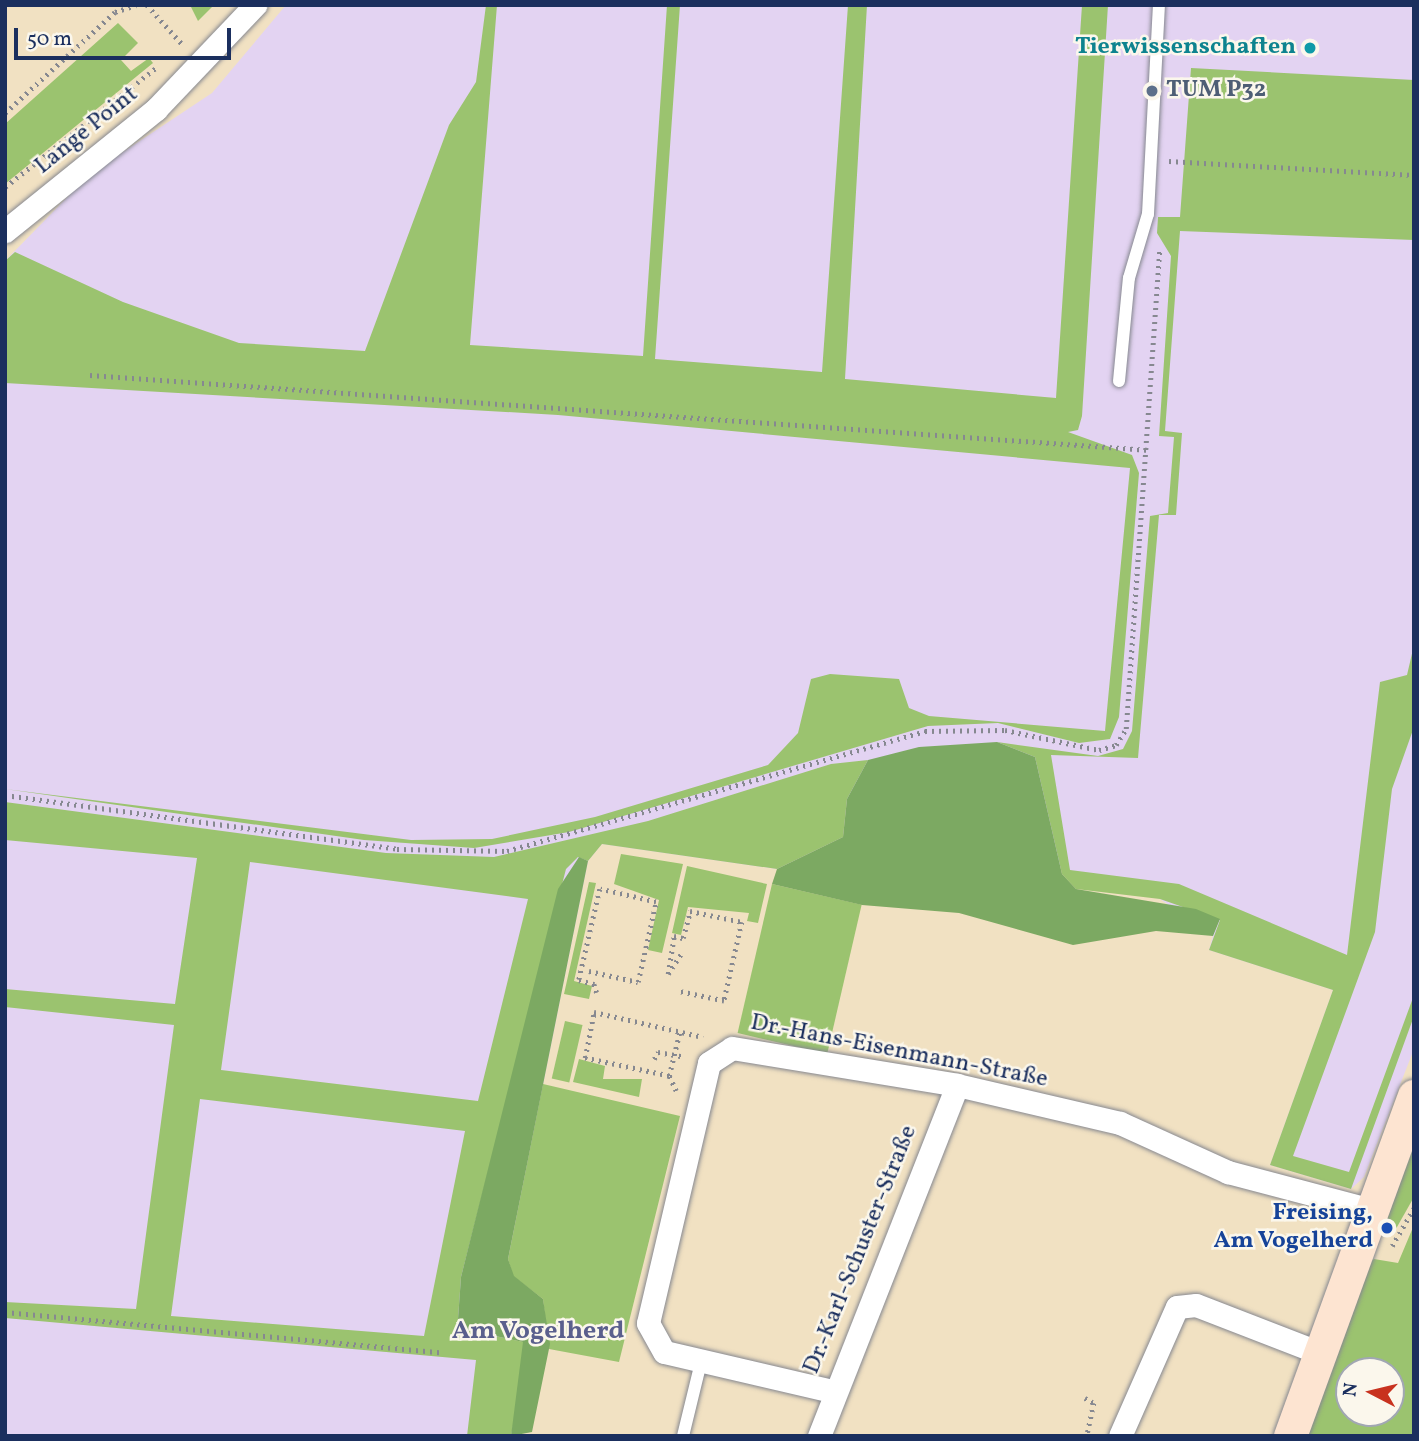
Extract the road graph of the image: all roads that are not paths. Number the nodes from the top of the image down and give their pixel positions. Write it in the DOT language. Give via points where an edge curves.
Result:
graph roads {
  1 [pos="255,5"];
  2 [pos="1159,5"];
  3 [pos="5,231"];
  4 [pos="1119,381"];
  5 [pos="957,1085"];
  6 [pos="1414,1096"];
  7 [pos="1372,1210"];
  8 [pos="1320,1353"];
  9 [pos="701,1362"];
  10 [pos="832,1391"];
  11 [pos="683,1436"];
  12 [pos="819,1436"];
  13 [pos="1120,1436"];
  14 [pos="1290,1436"];
  1 -- 3 [label="street, Lange Point" via="156,109"];
  2 -- 4 [label="lane" via="1148,214 1129,278"];
  5 -- 7 [label="street, Dr.-Hans-Eisenmann-Straße" via="1120,1123 1228,1172"];
  5 -- 9 [label="street, Dr.-Hans-Eisenmann-Straße" via="732,1048 709,1063 648,1323 664,1352"];
  5 -- 10 [label="street, Dr.-Karl-Schuster-Straße"];
  6 -- 7 [label="main road"];
  7 -- 8 [label="main road"];
  8 -- 13 [label="street" via="1196,1305 1177,1307"];
  8 -- 14 [label="main road"];
  9 -- 10 [label="street, Dr.-Hans-Eisenmann-Straße"];
  9 -- 11 [label="lane"];
  10 -- 12 [label="street, Dr.-Karl-Schuster-Straße"];
}
